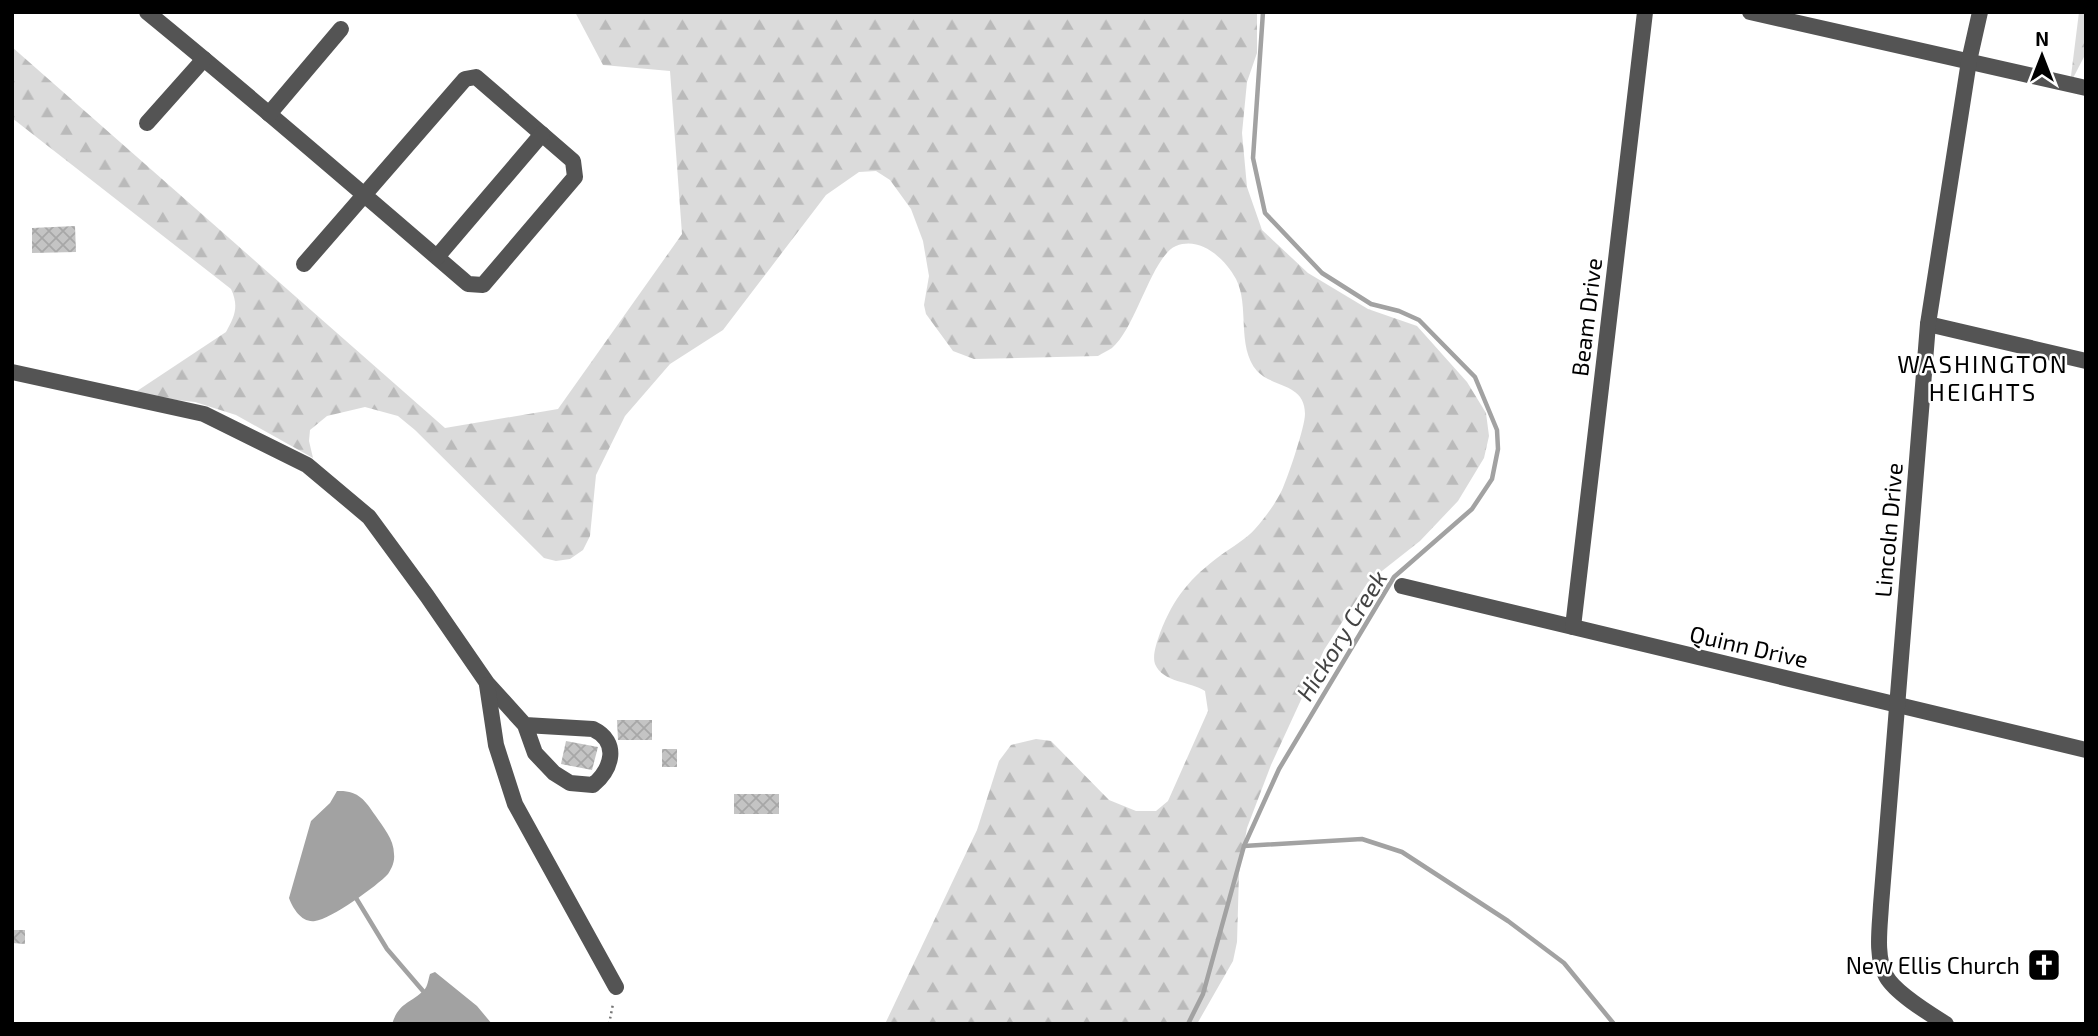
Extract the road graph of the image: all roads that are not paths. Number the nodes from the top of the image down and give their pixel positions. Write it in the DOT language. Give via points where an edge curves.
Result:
graph roads {
  1 [pos="147,12"];
  2 [pos="1645,12"];
  3 [pos="1750,12"];
  4 [pos="1980,12"];
  5 [pos="341,29"];
  6 [pos="205,59"];
  7 [pos="1969,61"];
  8 [pos="2086,88"];
  9 [pos="269,114"];
  10 [pos="147,123"];
  11 [pos="542,134"];
  12 [pos="364,195"];
  13 [pos="437,257"];
  14 [pos="304,264"];
  15 [pos="1928,324"];
  16 [pos="2086,361"];
  17 [pos="12,372"];
  18 [pos="1402,586"];
  19 [pos="1573,627"];
  20 [pos="487,683"];
  21 [pos="1896,705"];
  22 [pos="525,725"];
  23 [pos="2086,750"];
  24 [pos="616,987"];
  25 [pos="1946,1024"];
  1 -- 6 [label="street"];
  2 -- 19 [label="street, Beam Drive"];
  3 -- 7 [label="street"];
  4 -- 7 [label="street, Lincoln Drive"];
  5 -- 9 [label="street"];
  6 -- 9 [label="street"];
  6 -- 10 [label="street"];
  7 -- 8 [label="street"];
  7 -- 15 [label="street, Lincoln Drive"];
  9 -- 12 [label="street"];
  11 -- 12 [label="street" via="476,77 465,79"];
  11 -- 13 [label="street"];
  11 -- 13 [label="street" via="573,161 575,177 483,285 468,284"];
  12 -- 13 [label="street"];
  12 -- 14 [label="street"];
  15 -- 16 [label="street"];
  15 -- 21 [label="street, Lincoln Drive"];
  17 -- 20 [label="street" via="204,414 307,465 369,517"];
  18 -- 19 [label="street, Quinn Drive"];
  19 -- 21 [label="street, Quinn Drive"];
  20 -- 22 [label="street"];
  20 -- 24 [label="street" via="496,745 514,804"];
  21 -- 23 [label="street, Quinn Drive"];
  21 -- 25 [label="street, Lincoln Drive" via="1880,959 1886,977"];
  22 -- 22 [label="street" via="603,733 610,748 604,776 593,785 570,783 554,773 535,753"];
}
